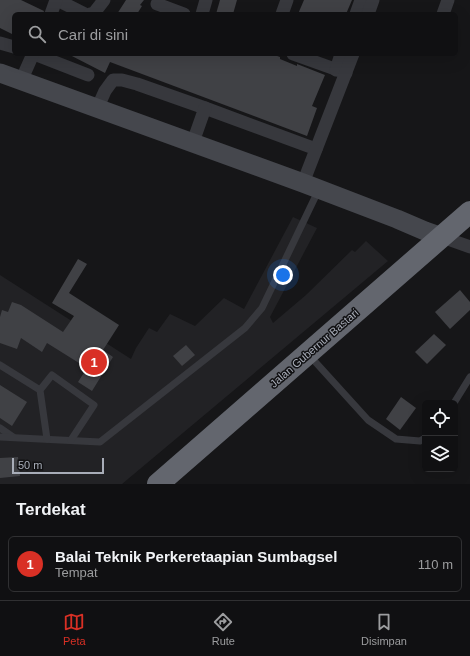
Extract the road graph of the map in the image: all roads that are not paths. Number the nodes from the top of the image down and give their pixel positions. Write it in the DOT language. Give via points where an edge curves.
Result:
graph roads {
  1 [pos="57,0"];
  2 [pos="104,0"];
  3 [pos="206,0"];
  4 [pos="287,0"];
  5 [pos="361,0"];
  6 [pos="373,0"];
  7 [pos="448,0"];
  8 [pos="157,4"];
  9 [pos="52,12"];
  10 [pos="80,12"];
  11 [pos="95,12"];
  12 [pos="179,12"];
  13 [pos="203,12"];
  14 [pos="283,12"];
  15 [pos="357,12"];
  16 [pos="369,12"];
  17 [pos="444,12"];
  18 [pos="0,43"];
  19 [pos="12,47"];
  20 [pos="33,56"];
  21 [pos="39,56"];
  22 [pos="299,56"];
  23 [pos="341,56"];
  24 [pos="352,56"];
  25 [pos="341,71"];
  26 [pos="0,73"];
  27 [pos="88,75"];
  28 [pos="21,81"];
  29 [pos="98,108"];
  30 [pos="205,108"];
  31 [pos="193,142"];
  32 [pos="316,149"];
  33 [pos="311,186"];
  34 [pos="470,212"];
  35 [pos="433,234"];
  36 [pos="470,247"];
  37 [pos="308,353"];
  38 [pos="0,365"];
  39 [pos="470,377"];
  40 [pos="40,390"];
  41 [pos="456,400"];
  42 [pos="0,428"];
  43 [pos="0,437"];
  44 [pos="14,437"];
  45 [pos="46,438"];
  46 [pos="71,440"];
  47 [pos="422,440"];
  48 [pos="158,484"];
  1 -- 9 [label="street"];
  1 -- 10 [label="street"];
  2 -- 11 [label="street"];
  3 -- 13 [label="street"];
  4 -- 14 [label="street"];
  5 -- 15 [label="street"];
  6 -- 16 [label="street"];
  7 -- 17 [label="street"];
  8 -- 12 [label="street"];
  18 -- 19 [label="street"];
  20 -- 28 [label="street"];
  21 -- 27 [label="street"];
  22 -- 25 [label="street"];
  23 -- 25 [label="street"];
  24 -- 25 [label="street"];
  25 -- 32 [label="street"];
  26 -- 28 [label="street"];
  28 -- 29 [label="street"];
  29 -- 30 [label="street" via="113,80 137,84"];
  29 -- 31 [label="street"];
  30 -- 31 [label="street"];
  30 -- 32 [label="street"];
  31 -- 33 [label="street"];
  32 -- 33 [label="street"];
  33 -- 35 [label="street"];
  33 -- 46 [label="lane" via="262,308 245,328 100,442"];
  34 -- 35 [label="highway, Jalan Gubernur Bastari"];
  35 -- 36 [label="street"];
  35 -- 37 [label="highway, Jalan Gubernur Bastari"];
  37 -- 47 [label="lane" via="368,420 396,439"];
  37 -- 48 [label="highway, Jalan Gubernur Bastari"];
  38 -- 40 [label="lane"];
  39 -- 41 [label="lane"];
  40 -- 45 [label="lane"];
  40 -- 46 [label="lane" via="52,375 94,405"];
  42 -- 44 [label="lane"];
  43 -- 44 [label="lane"];
  44 -- 45 [label="lane"];
  45 -- 46 [label="lane"];
}
